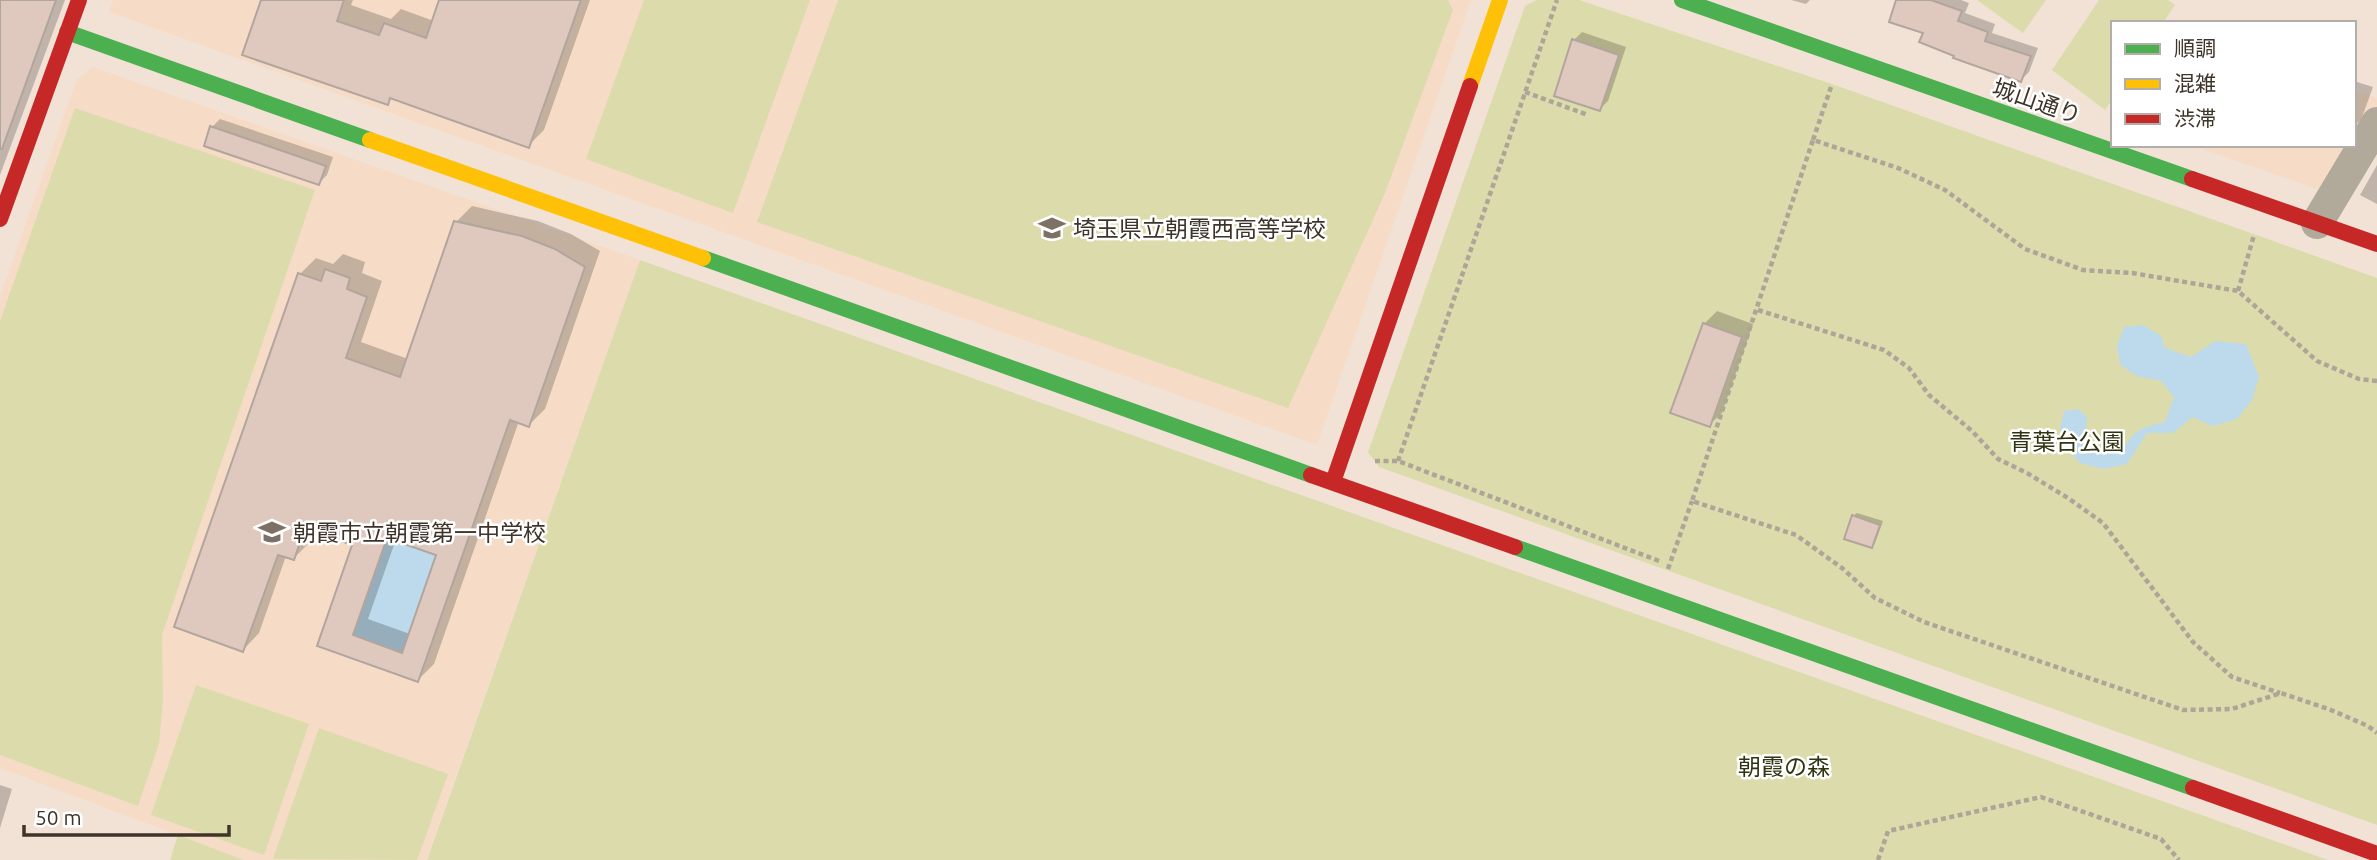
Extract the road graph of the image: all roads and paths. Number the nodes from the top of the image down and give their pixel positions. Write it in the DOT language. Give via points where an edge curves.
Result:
graph roads {
  1 [pos="79,0"];
  2 [pos="1500,0"];
  3 [pos="1557,0"];
  4 [pos="1682,0"];
  5 [pos="67,32"];
  6 [pos="1833,79"];
  7 [pos="1525,92"];
  8 [pos="1588,115"];
  9 [pos="2377,123"];
  10 [pos="1813,140"];
  11 [pos="0,219"];
  12 [pos="2317,223"];
  13 [pos="2257,229"];
  14 [pos="2377,244"];
  15 [pos="2238,292"];
  16 [pos="1758,310"];
  17 [pos="2377,381"];
  18 [pos="1363,460"];
  19 [pos="1398,461"];
  20 [pos="1333,482"];
  21 [pos="1692,501"];
  22 [pos="1670,565"];
  23 [pos="1667,572"];
  24 [pos="2281,693"];
  25 [pos="2377,733"];
  26 [pos="2377,854"];
  27 [pos="1878,860"];
  28 [pos="2179,860"];
  1 -- 5 [label="street"];
  2 -- 20 [label="street"];
  3 -- 7 [label="path"];
  4 -- 12 [label="street, 城山通り"];
  5 -- 11 [label="street"];
  5 -- 20 [label="street"];
  6 -- 10 [label="path"];
  7 -- 8 [label="path"];
  7 -- 19 [label="path"];
  9 -- 12 [label="street"];
  10 -- 15 [label="path" via="1898,168 1945,190 2025,249 2084,270 2132,273"];
  10 -- 16 [label="path"];
  12 -- 14 [label="street, 城山通り"];
  13 -- 15 [label="path"];
  15 -- 17 [label="path" via="2317,361 2358,379"];
  16 -- 21 [label="path"];
  16 -- 24 [label="path" via="1884,350 1909,368 1929,395 1998,459 2103,523 2193,642 2232,677"];
  18 -- 19 [label="path"];
  19 -- 22 [label="path"];
  20 -- 26 [label="street"];
  21 -- 22 [label="path"];
  21 -- 24 [label="path" via="1796,535 1875,598 1924,622 2183,710 2232,709"];
  22 -- 23 [label="path"];
  24 -- 25 [label="path" via="2331,710"];
  27 -- 28 [label="path" via="1888,831 2041,797 2161,839"];
}
